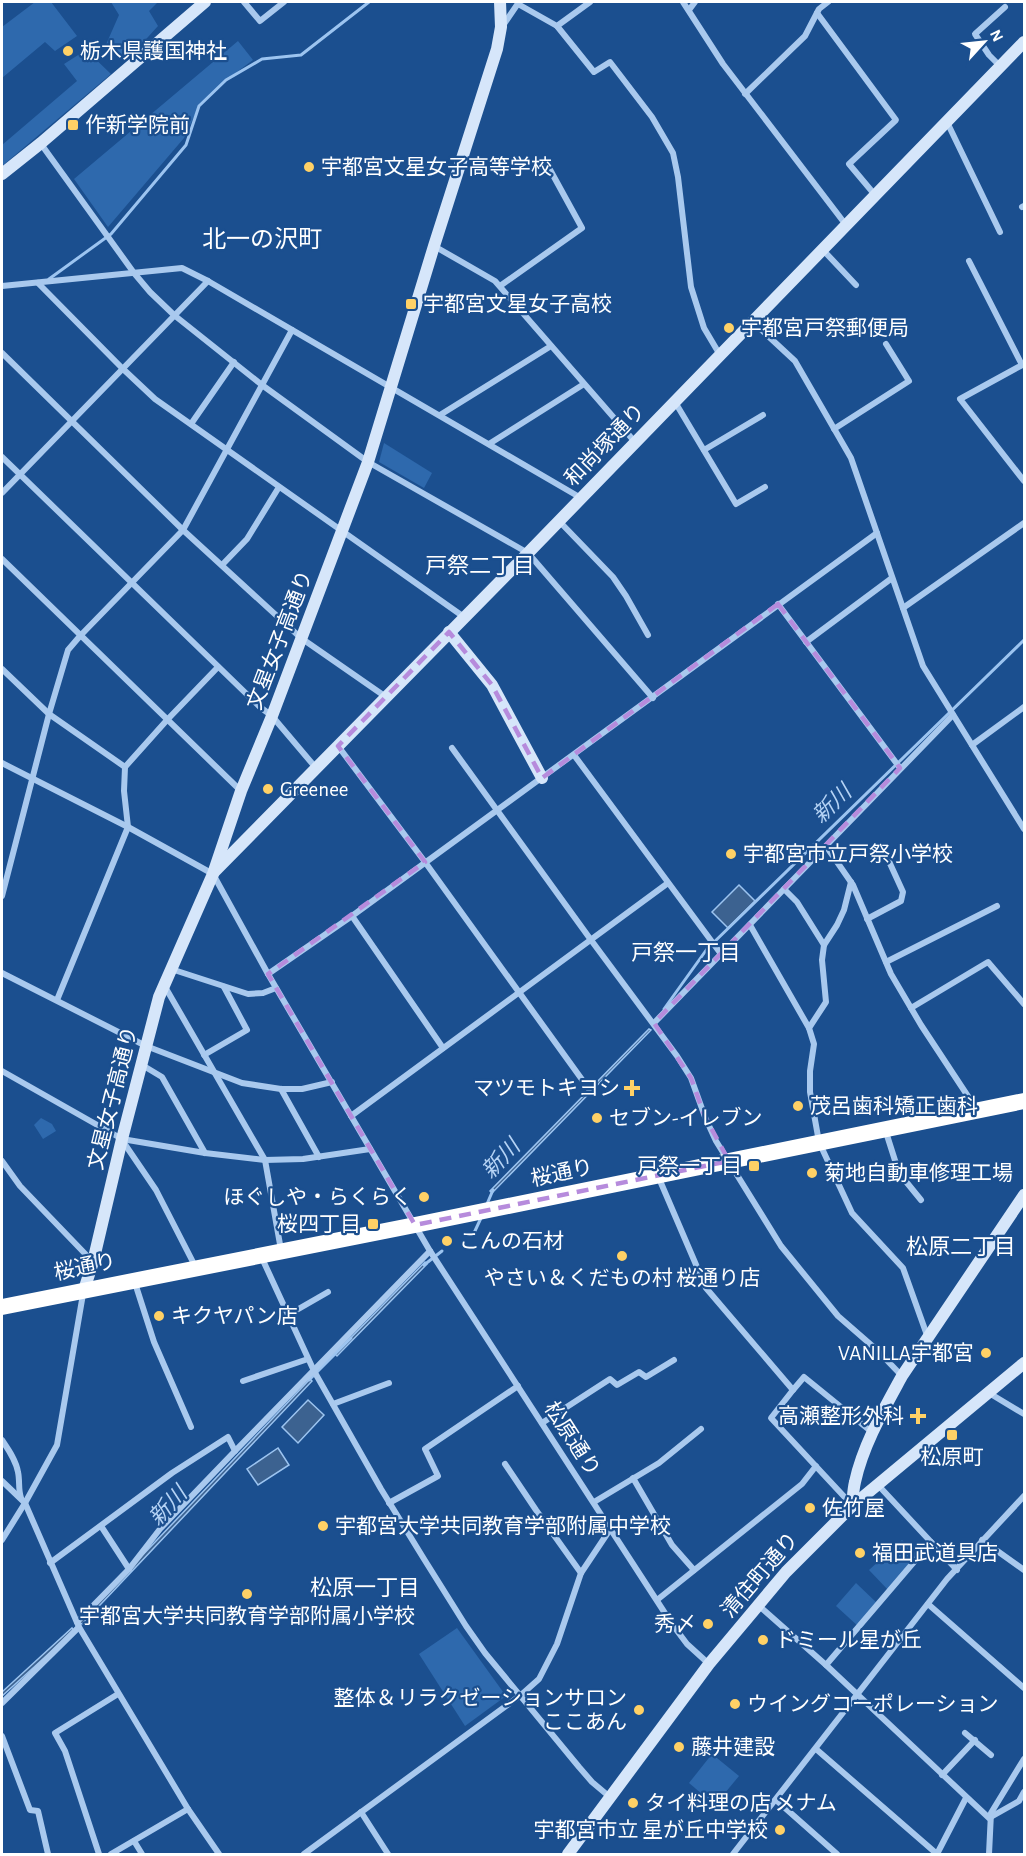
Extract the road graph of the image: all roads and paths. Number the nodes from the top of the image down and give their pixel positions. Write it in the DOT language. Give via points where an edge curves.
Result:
graph roads {
  1 [pos="205,2"];
  2 [pos="244,2"];
  3 [pos="284,2"];
  4 [pos="500,2"];
  5 [pos="590,2"];
  6 [pos="683,2"];
  7 [pos="696,2"];
  8 [pos="828,2"];
  9 [pos="518,3"];
  10 [pos="1005,7"];
  11 [pos="689,10"];
  12 [pos="817,13"];
  13 [pos="557,26"];
  14 [pos="501,27"];
  15 [pos="1024,42"];
  16 [pos="1000,67"];
  17 [pos="745,94"];
  18 [pos="946,122"];
  19 [pos="41,143"];
  20 [pos="548,166"];
  21 [pos="2,174"];
  22 [pos="875,196"];
  23 [pos="846,226"];
  24 [pos="1000,232"];
  25 [pos="434,246"];
  26 [pos="823,250"];
  27 [pos="969,261"];
  28 [pos="134,273"];
  29 [pos="208,281"];
  30 [pos="38,282"];
  31 [pos="856,285"];
  32 [pos="2,286"];
  33 [pos="500,286"];
  34 [pos="174,315"];
  35 [pos="753,322"];
  36 [pos="292,330"];
  37 [pos="886,344"];
  38 [pos="551,346"];
  39 [pos="2,353"];
  40 [pos="720,355"];
  41 [pos="234,362"];
  42 [pos="1023,365"];
  43 [pos="122,368"];
  44 [pos="584,384"];
  45 [pos="262,385"];
  46 [pos="392,387"];
  47 [pos="675,401"];
  48 [pos="440,415"];
  49 [pos="763,416"];
  50 [pos="71,421"];
  51 [pos="191,424"];
  52 [pos="834,429"];
  53 [pos="635,442"];
  54 [pos="489,444"];
  55 [pos="226,450"];
  56 [pos="704,450"];
  57 [pos="2,457"];
  58 [pos="368,462"];
  59 [pos="19,475"];
  60 [pos="1024,481"];
  61 [pos="279,487"];
  62 [pos="765,487"];
  63 [pos="2,493"];
  64 [pos="581,498"];
  65 [pos="559,521"];
  66 [pos="1024,523"];
  67 [pos="183,530"];
  68 [pos="343,531"];
  69 [pos="877,533"];
  70 [pos="528,554"];
  71 [pos="2,559"];
  72 [pos="222,565"];
  73 [pos="892,578"];
  74 [pos="131,584"];
  75 [pos="778,604"];
  76 [pos="903,608"];
  77 [pos="464,617"];
  78 [pos="449,632"];
  79 [pos="648,635"];
  80 [pos="80,636"];
  81 [pos="302,638"];
  82 [pos="806,642"];
  83 [pos="218,667"];
  84 [pos="2,669"];
  85 [pos="386,697"];
  86 [pos="653,698"];
  87 [pos="1024,707"];
  88 [pos="49,714"];
  89 [pos="953,715"];
  90 [pos="272,716"];
  91 [pos="167,720"];
  92 [pos="972,745"];
  93 [pos="338,746"];
  94 [pos="452,748"];
  95 [pos="573,755"];
  96 [pos="2,763"];
  97 [pos="125,767"];
  98 [pos="316,768"];
  99 [pos="900,768"];
  100 [pos="542,778"];
  101 [pos="33,780"];
  102 [pos="241,791"];
  103 [pos="497,810"];
  104 [pos="128,826"];
  105 [pos="1024,829"];
  106 [pos="826,846"];
  107 [pos="887,857"];
  108 [pos="425,862"];
  109 [pos="213,874"];
  110 [pos="850,882"];
  111 [pos="668,883"];
  112 [pos="784,889"];
  113 [pos="2,896"];
  114 [pos="997,906"];
  115 [pos="352,916"];
  116 [pos="867,919"];
  117 [pos="750,925"];
  118 [pos="591,940"];
  119 [pos="824,945"];
  120 [pos="721,954"];
  121 [pos="886,962"];
  122 [pos="171,969"];
  123 [pos="2,973"];
  124 [pos="268,974"];
  125 [pos="164,985"];
  126 [pos="224,986"];
  127 [pos="276,987"];
  128 [pos="519,993"];
  129 [pos="57,1000"];
  130 [pos="1024,1004"];
  131 [pos="911,1008"];
  132 [pos="654,1023"];
  133 [pos="809,1028"];
  134 [pos="146,1046"];
  135 [pos="442,1048"];
  136 [pos="204,1055"];
  137 [pos="141,1064"];
  138 [pos="2,1071"];
  139 [pos="214,1072"];
  140 [pos="332,1082"];
  141 [pos="281,1089"];
  142 [pos="591,1092"];
  143 [pos="1024,1101"];
  144 [pos="978,1110"];
  145 [pos="351,1116"];
  146 [pos="885,1129"];
  147 [pos="122,1139"];
  148 [pos="819,1142"];
  149 [pos="370,1149"];
  150 [pos="205,1153"];
  151 [pos="319,1157"];
  152 [pos="265,1160"];
  153 [pos="2,1161"];
  154 [pos="729,1161"];
  155 [pos="657,1176"];
  156 [pos="1024,1195"];
  157 [pos="921,1200"];
  158 [pos="415,1225"];
  159 [pos="430,1251"];
  160 [pos="281,1252"];
  161 [pos="261,1256"];
  162 [pos="93,1262"];
  163 [pos="196,1268"];
  164 [pos="134,1280"];
  165 [pos="84,1290"];
  166 [pos="328,1292"];
  167 [pos="2,1307"];
  168 [pos="288,1315"];
  169 [pos="928,1338"];
  170 [pos="308,1359"];
  171 [pos="674,1360"];
  172 [pos="1024,1363"];
  173 [pos="314,1371"];
  174 [pos="902,1376"];
  175 [pos="243,1381"];
  176 [pos="389,1383"];
  177 [pos="518,1386"];
  178 [pos="793,1390"];
  179 [pos="989,1393"];
  180 [pos="333,1404"];
  181 [pos="1024,1414"];
  182 [pos="542,1423"];
  183 [pos="191,1427"];
  184 [pos="700,1429"];
  185 [pos="873,1433"];
  186 [pos="2,1440"];
  187 [pos="235,1451"];
  188 [pos="505,1464"];
  189 [pos="816,1466"];
  190 [pos="633,1479"];
  191 [pos="2,1483"];
  192 [pos="878,1485"];
  193 [pos="1024,1496"];
  194 [pos="594,1502"];
  195 [pos="25,1503"];
  196 [pos="389,1503"];
  197 [pos="852,1506"];
  198 [pos="100,1526"];
  199 [pos="611,1528"];
  200 [pos="2,1540"];
  201 [pos="982,1540"];
  202 [pos="931,1542"];
  203 [pos="50,1563"];
  204 [pos="129,1569"];
  205 [pos="694,1570"];
  206 [pos="957,1570"];
  207 [pos="1024,1570"];
  208 [pos="581,1573"];
  209 [pos="657,1600"];
  210 [pos="928,1604"];
  211 [pos="757,1605"];
  212 [pos="78,1624"];
  213 [pos="709,1664"];
  214 [pos="826,1665"];
  215 [pos="1024,1688"];
  216 [pos="118,1694"];
  217 [pos="521,1695"];
  218 [pos="857,1696"];
  219 [pos="2,1703"];
  220 [pos="965,1732"];
  221 [pos="2,1736"];
  222 [pos="975,1740"];
  223 [pos="816,1749"];
  224 [pos="991,1755"];
  225 [pos="1024,1759"];
  226 [pos="942,1775"];
  227 [pos="1024,1792"];
  228 [pos="611,1798"];
  229 [pos="966,1798"];
  230 [pos="776,1800"];
  231 [pos="1022,1803"];
  232 [pos="188,1809"];
  233 [pos="361,1812"];
  234 [pos="989,1818"];
  235 [pos="134,1841"];
  236 [pos="573,1852"];
  237 [pos="48,1854"];
  238 [pos="99,1854"];
  239 [pos="111,1854"];
  240 [pos="142,1854"];
  241 [pos="219,1854"];
  242 [pos="304,1854"];
  243 [pos="388,1854"];
  244 [pos="733,1854"];
  245 [pos="837,1854"];
  246 [pos="937,1854"];
  247 [pos="989,1854"];
  1 -- 19 [label="street"];
  2 -- 3 [label="street" via="260,21"];
  4 -- 14 [label="street, 文星女子高通り"];
  5 -- 13 [label="street"];
  6 -- 11 [label="street"];
  7 -- 11 [label="street"];
  8 -- 12 [label="street"];
  9 -- 13 [label="street"];
  9 -- 14 [label="street"];
  10 -- 16 [label="street" via="975,34"];
  11 -- 17 [label="street"];
  12 -- 17 [label="street" via="805,36"];
  12 -- 22 [label="street" via="896,120 849,164"];
  13 -- 40 [label="street" via="594,72 610,62 652,117 673,153 691,287 704,328"];
  14 -- 25 [label="street, 文星女子高通り"];
  15 -- 16 [label="street, 和尚塚通り"];
  16 -- 18 [label="street, 和尚塚通り"];
  17 -- 23 [label="street"];
  18 -- 22 [label="street, 和尚塚通り"];
  18 -- 24 [label="street"];
  19 -- 21 [label="street"];
  19 -- 28 [label="street"];
  20 -- 33 [label="street" via="582,228"];
  22 -- 23 [label="street, 和尚塚通り"];
  23 -- 26 [label="street, 和尚塚通り"];
  25 -- 33 [label="street"];
  25 -- 46 [label="street, 文星女子高通り"];
  26 -- 31 [label="street"];
  26 -- 35 [label="street, 和尚塚通り"];
  27 -- 42 [label="street"];
  28 -- 29 [label="street" via="182,268"];
  28 -- 30 [label="street"];
  28 -- 34 [label="street"];
  29 -- 34 [label="street"];
  29 -- 36 [label="street"];
  30 -- 32 [label="street"];
  30 -- 43 [label="street"];
  33 -- 38 [label="street"];
  34 -- 41 [label="street"];
  34 -- 43 [label="street"];
  35 -- 40 [label="street, 和尚塚通り"];
  35 -- 52 [label="street" via="795,361"];
  36 -- 45 [label="street"];
  36 -- 46 [label="street"];
  37 -- 52 [label="street" via="909,381"];
  38 -- 44 [label="street"];
  38 -- 48 [label="street"];
  39 -- 50 [label="street"];
  40 -- 47 [label="street, 和尚塚通り"];
  41 -- 45 [label="street"];
  41 -- 51 [label="street"];
  42 -- 60 [label="street" via="960,399"];
  43 -- 50 [label="street"];
  43 -- 51 [label="street" via="155,399"];
  44 -- 53 [label="street"];
  44 -- 54 [label="street"];
  45 -- 55 [label="street"];
  45 -- 58 [label="street"];
  46 -- 48 [label="street"];
  46 -- 58 [label="street, 文星女子高通り"];
  47 -- 53 [label="street, 和尚塚通り"];
  47 -- 56 [label="street"];
  48 -- 54 [label="street"];
  49 -- 56 [label="street"];
  50 -- 59 [label="street"];
  50 -- 67 [label="street"];
  51 -- 55 [label="street"];
  52 -- 69 [label="street" via="851,458"];
  53 -- 64 [label="street, 和尚塚通り"];
  54 -- 64 [label="street"];
  55 -- 61 [label="street"];
  55 -- 67 [label="street"];
  56 -- 62 [label="street" via="736,504"];
  57 -- 59 [label="street"];
  58 -- 68 [label="street, 文星女子高通り"];
  58 -- 70 [label="street"];
  59 -- 63 [label="street"];
  59 -- 74 [label="street"];
  61 -- 68 [label="street"];
  61 -- 72 [label="street" via="247,539"];
  64 -- 65 [label="street, 和尚塚通り"];
  65 -- 70 [label="street, 和尚塚通り"];
  65 -- 79 [label="street" via="613,577"];
  66 -- 76 [label="street"];
  67 -- 72 [label="street"];
  67 -- 74 [label="street"];
  68 -- 77 [label="street"];
  68 -- 81 [label="street, 文星女子高通り"];
  69 -- 73 [label="street"];
  69 -- 75 [label="street"];
  70 -- 77 [label="street, 和尚塚通り"];
  70 -- 86 [label="street"];
  71 -- 80 [label="street"];
  72 -- 81 [label="street"];
  73 -- 76 [label="street"];
  73 -- 82 [label="street"];
  74 -- 80 [label="street"];
  74 -- 83 [label="street"];
  75 -- 82 [label="street"];
  75 -- 86 [label="street"];
  76 -- 89 [label="street" via="924,666"];
  77 -- 78 [label="street, 和尚塚通り"];
  78 -- 85 [label="street, 和尚塚通り"];
  78 -- 100 [label="street" via="492,685"];
  80 -- 88 [label="street" via="68,650"];
  80 -- 91 [label="street"];
  81 -- 85 [label="street"];
  81 -- 90 [label="street, 文星女子高通り"];
  82 -- 99 [label="street"];
  83 -- 90 [label="street"];
  83 -- 91 [label="street"];
  84 -- 88 [label="street"];
  85 -- 93 [label="street, 和尚塚通り"];
  86 -- 95 [label="street"];
  87 -- 92 [label="street"];
  88 -- 97 [label="street"];
  88 -- 101 [label="street"];
  89 -- 92 [label="street"];
  89 -- 99 [label="street"];
  90 -- 98 [label="street"];
  90 -- 102 [label="street, 文星女子高通り"];
  91 -- 97 [label="street"];
  91 -- 102 [label="street"];
  92 -- 105 [label="street"];
  93 -- 98 [label="street, 和尚塚通り"];
  93 -- 108 [label="street"];
  94 -- 103 [label="street"];
  95 -- 100 [label="street"];
  95 -- 111 [label="street"];
  96 -- 101 [label="street"];
  97 -- 104 [label="street"];
  98 -- 109 [label="street, 和尚塚通り"];
  99 -- 106 [label="street"];
  100 -- 103 [label="street"];
  101 -- 104 [label="street"];
  101 -- 113 [label="street"];
  102 -- 109 [label="street, 文星女子高通り"];
  103 -- 108 [label="street"];
  103 -- 118 [label="street"];
  104 -- 109 [label="street"];
  104 -- 129 [label="street"];
  106 -- 110 [label="street"];
  106 -- 112 [label="street"];
  107 -- 116 [label="street" via="903,892 901,901"];
  108 -- 115 [label="street"];
  108 -- 128 [label="street"];
  109 -- 122 [label="street, 文星女子高通り"];
  109 -- 124 [label="street, 松原通り"];
  110 -- 116 [label="street"];
  110 -- 119 [label="street" via="844,909"];
  111 -- 118 [label="street"];
  111 -- 120 [label="street"];
  112 -- 117 [label="street"];
  112 -- 119 [label="street" via="797,902"];
  114 -- 121 [label="street"];
  115 -- 124 [label="street"];
  115 -- 135 [label="street"];
  116 -- 121 [label="street"];
  117 -- 120 [label="street"];
  117 -- 133 [label="street"];
  118 -- 128 [label="street"];
  118 -- 132 [label="street"];
  119 -- 133 [label="street" via="826,1002"];
  120 -- 132 [label="street"];
  121 -- 131 [label="street"];
  122 -- 125 [label="street, 文星女子高通り"];
  122 -- 126 [label="street"];
  123 -- 129 [label="street"];
  124 -- 127 [label="street, 松原通り"];
  125 -- 134 [label="street, 文星女子高通り"];
  125 -- 136 [label="street"];
  126 -- 127 [label="street" via="248,994"];
  126 -- 136 [label="street" via="247,1030"];
  127 -- 140 [label="street, 松原通り"];
  128 -- 135 [label="street"];
  128 -- 142 [label="street"];
  129 -- 134 [label="street"];
  130 -- 131 [label="street" via="988,962"];
  131 -- 144 [label="street"];
  132 -- 154 [label="street" via="691,1078 705,1117"];
  133 -- 148 [label="street" via="814,1044 810,1092"];
  134 -- 137 [label="street, 文星女子高通り"];
  134 -- 139 [label="street"];
  135 -- 145 [label="street"];
  136 -- 139 [label="street"];
  137 -- 147 [label="street, 文星女子高通り"];
  137 -- 150 [label="street" via="162,1077"];
  138 -- 147 [label="street"];
  139 -- 141 [label="street" via="242,1083"];
  139 -- 152 [label="street"];
  140 -- 141 [label="street"];
  140 -- 145 [label="street, 松原通り"];
  141 -- 151 [label="street"];
  143 -- 144 [label="highway, 桜通り"];
  144 -- 146 [label="highway, 桜通り"];
  145 -- 149 [label="street, 松原通り"];
  146 -- 148 [label="highway, 桜通り"];
  146 -- 157 [label="street" via="899,1173"];
  147 -- 150 [label="street"];
  147 -- 162 [label="street, 文星女子高通り"];
  147 -- 163 [label="street" via="156,1190"];
  148 -- 154 [label="highway, 桜通り"];
  148 -- 169 [label="street" via="852,1214 903,1268"];
  149 -- 151 [label="street"];
  149 -- 158 [label="street, 松原通り"];
  150 -- 152 [label="street"];
  151 -- 152 [label="street"];
  152 -- 160 [label="street"];
  153 -- 162 [label="street" via="20,1186"];
  154 -- 155 [label="highway, 桜通り"];
  154 -- 174 [label="street" via="780,1246 838,1316"];
  155 -- 158 [label="highway, 桜通り"];
  155 -- 178 [label="street" via="706,1288"];
  156 -- 169 [label="street"];
  158 -- 159 [label="street, 松原通り"];
  158 -- 160 [label="highway, 桜通り"];
  159 -- 173 [label="street"];
  159 -- 177 [label="street, 松原通り"];
  160 -- 161 [label="highway, 桜通り"];
  161 -- 163 [label="highway, 桜通り"];
  161 -- 168 [label="street"];
  162 -- 165 [label="street, 文星女子高通り"];
  163 -- 164 [label="highway, 桜通り"];
  164 -- 165 [label="highway, 桜通り"];
  164 -- 183 [label="street" via="154,1342"];
  165 -- 167 [label="highway, 桜通り"];
  165 -- 195 [label="street" via="57,1445"];
  166 -- 168 [label="street"];
  168 -- 170 [label="street"];
  169 -- 174 [label="street"];
  170 -- 173 [label="street"];
  170 -- 175 [label="street"];
  171 -- 182 [label="street" via="646,1377 639,1372 617,1384 610,1379"];
  172 -- 179 [label="street, 清住町通り"];
  173 -- 180 [label="street"];
  173 -- 187 [label="street"];
  174 -- 185 [label="street"];
  176 -- 180 [label="street"];
  177 -- 182 [label="street, 松原通り"];
  177 -- 196 [label="street" via="425,1449 438,1476"];
  178 -- 185 [label="street" via="804,1377"];
  178 -- 189 [label="street" via="771,1418"];
  179 -- 181 [label="street"];
  179 -- 192 [label="street, 清住町通り"];
  180 -- 196 [label="street"];
  182 -- 194 [label="street, 松原通り"];
  184 -- 190 [label="street"];
  185 -- 197 [label="street" via="855,1483"];
  186 -- 195 [label="street" via="15,1461"];
  187 -- 198 [label="street" via="228,1437"];
  187 -- 204 [label="street" via="160,1529"];
  188 -- 208 [label="street"];
  189 -- 197 [label="street"];
  189 -- 205 [label="street" via="802,1484"];
  190 -- 194 [label="street"];
  190 -- 205 [label="street" via="672,1545"];
  191 -- 195 [label="street"];
  192 -- 197 [label="street, 清住町通り"];
  192 -- 202 [label="street"];
  193 -- 201 [label="street"];
  194 -- 199 [label="street, 松原通り"];
  195 -- 200 [label="street"];
  195 -- 203 [label="street"];
  196 -- 217 [label="street" via="466,1626"];
  197 -- 211 [label="street, 清住町通り"];
  198 -- 203 [label="street"];
  198 -- 204 [label="street"];
  199 -- 208 [label="street"];
  199 -- 209 [label="street, 松原通り"];
  201 -- 206 [label="street"];
  201 -- 207 [label="street"];
  202 -- 206 [label="street"];
  202 -- 214 [label="street"];
  203 -- 212 [label="street"];
  204 -- 212 [label="street"];
  205 -- 209 [label="street"];
  206 -- 210 [label="street"];
  208 -- 217 [label="street" via="557,1644 539,1679"];
  209 -- 213 [label="street, 松原通り" via="687,1644"];
  210 -- 215 [label="street"];
  210 -- 218 [label="street"];
  211 -- 213 [label="street, 清住町通り"];
  211 -- 214 [label="street"];
  212 -- 216 [label="street"];
  212 -- 219 [label="street"];
  213 -- 228 [label="street, 清住町通り"];
  214 -- 218 [label="street"];
  216 -- 232 [label="street"];
  216 -- 238 [label="street" via="56,1733"];
  217 -- 228 [label="street" via="592,1782"];
  217 -- 233 [label="street"];
  218 -- 223 [label="street"];
  218 -- 226 [label="street"];
  220 -- 222 [label="street"];
  221 -- 237 [label="street" via="30,1810 38,1811"];
  222 -- 224 [label="street"];
  222 -- 226 [label="street"];
  223 -- 230 [label="street"];
  223 -- 246 [label="street"];
  225 -- 234 [label="street"];
  226 -- 229 [label="street"];
  227 -- 231 [label="street"];
  228 -- 236 [label="street, 清住町通り"];
  229 -- 234 [label="street"];
  229 -- 246 [label="street"];
  230 -- 244 [label="street"];
  230 -- 245 [label="street"];
  231 -- 234 [label="street"];
  232 -- 235 [label="street"];
  232 -- 241 [label="street"];
  233 -- 242 [label="street"];
  233 -- 243 [label="street"];
  234 -- 247 [label="street"];
  235 -- 239 [label="street"];
  235 -- 240 [label="street"];
}
